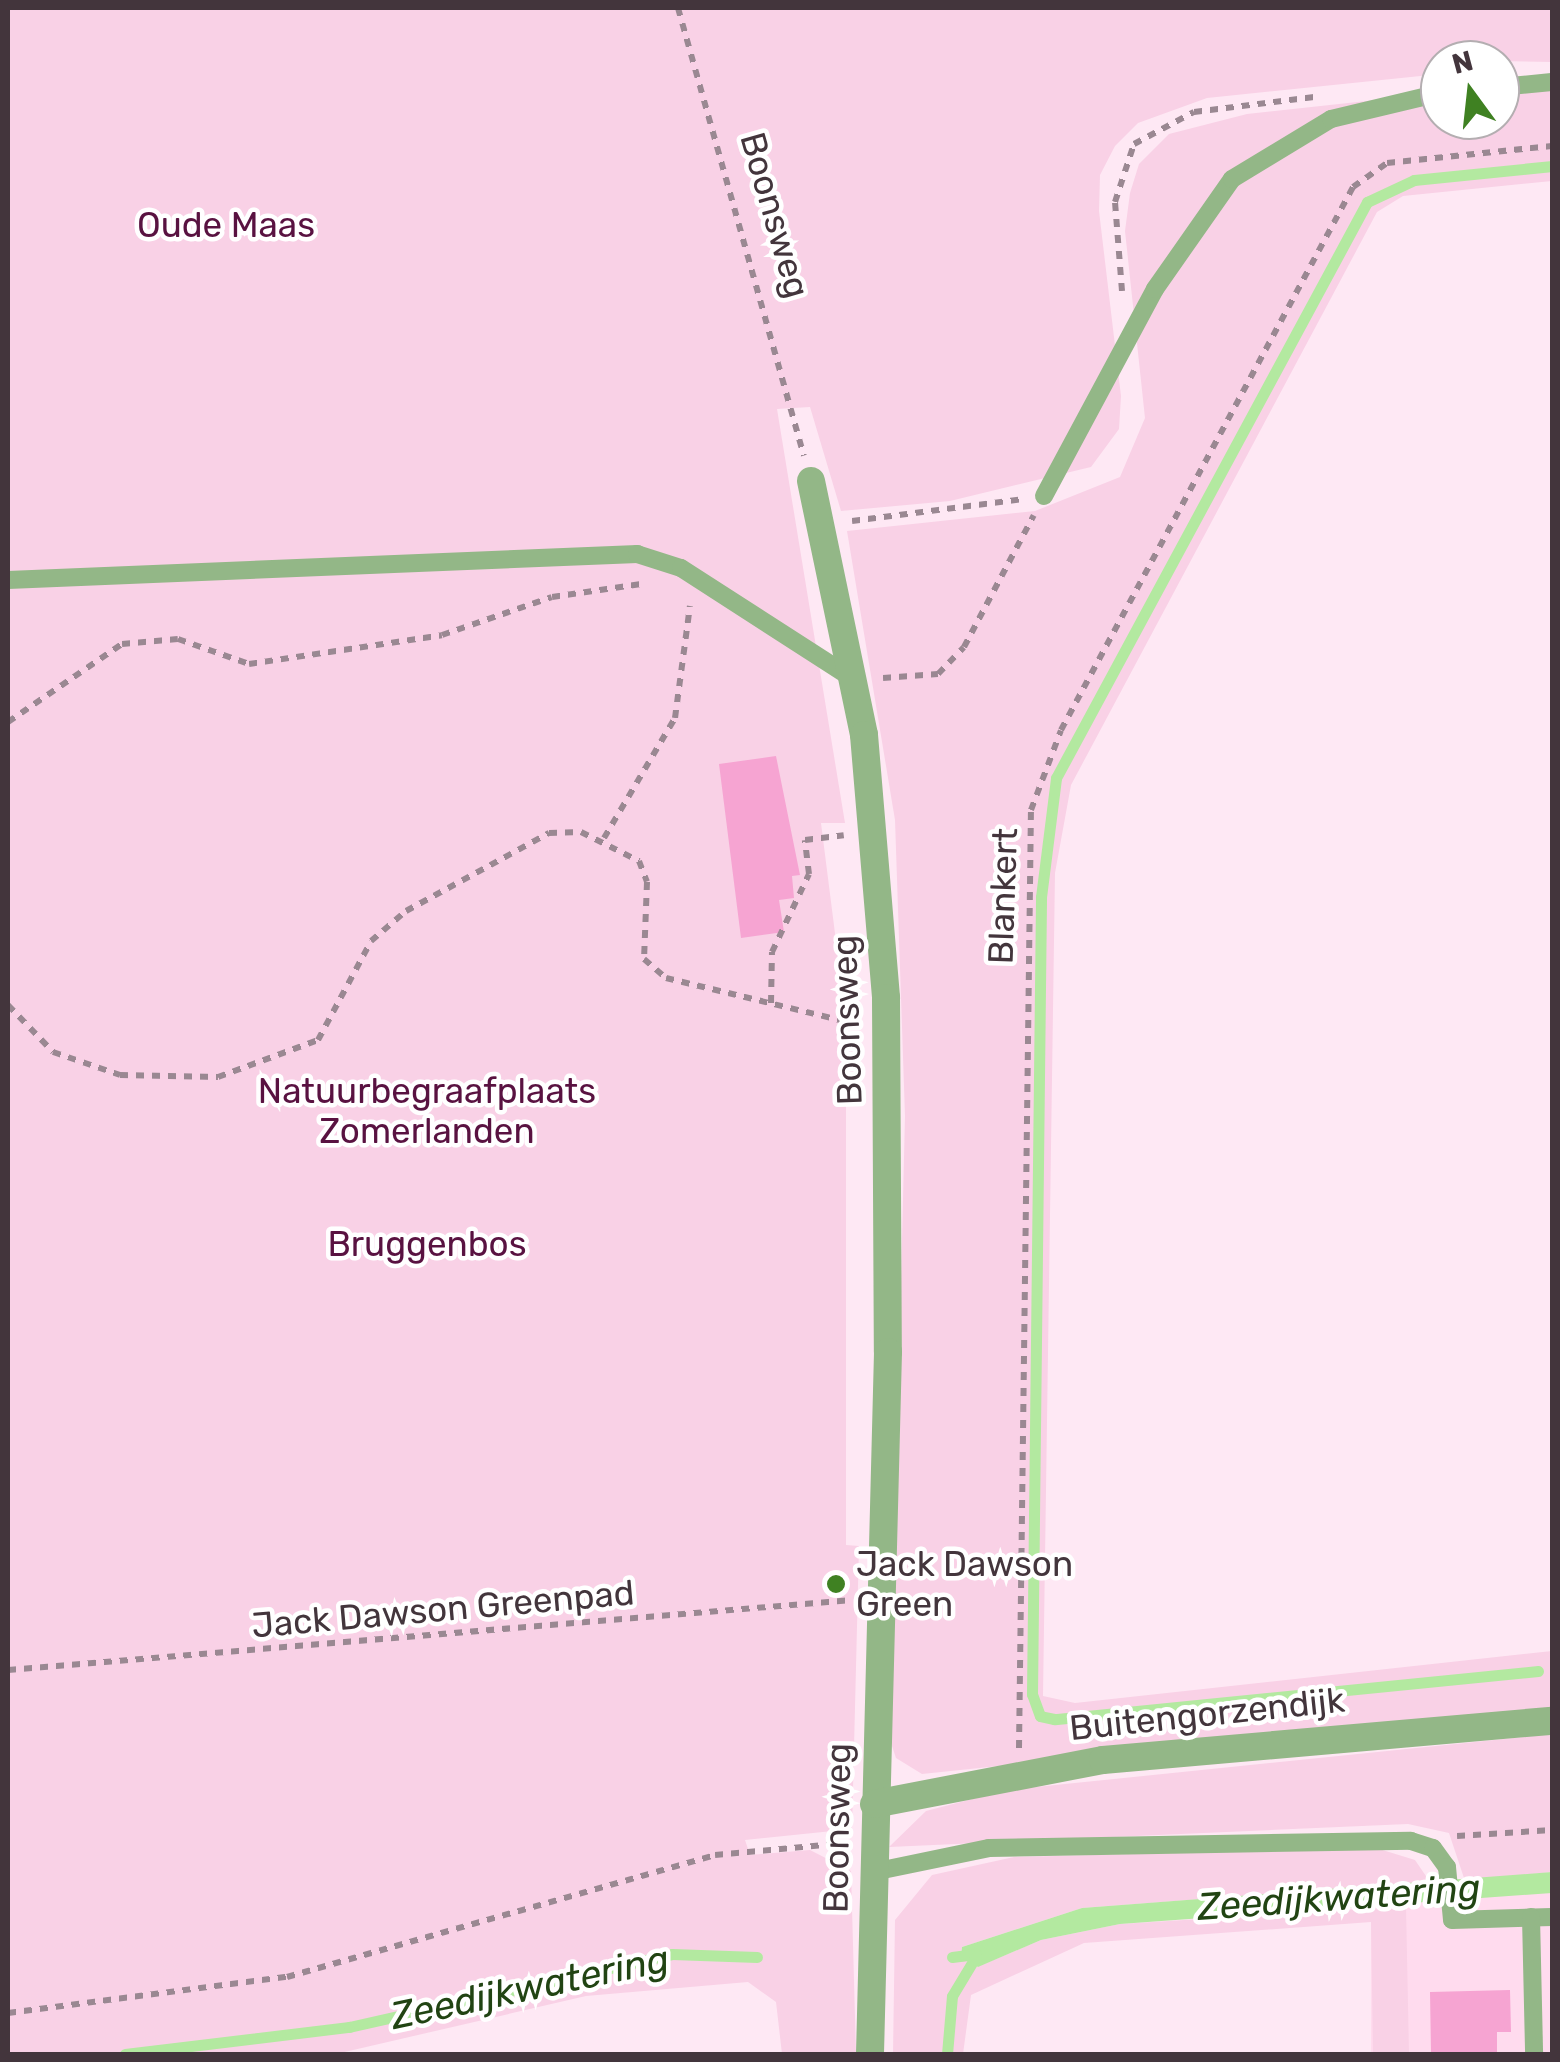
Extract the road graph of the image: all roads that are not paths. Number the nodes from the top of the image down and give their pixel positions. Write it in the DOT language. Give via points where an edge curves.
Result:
graph roads {
  1 [pos="1552,82"];
  2 [pos="1520,85"];
  3 [pos="1420,98"];
  4 [pos="811,481"];
  5 [pos="1044,496"];
  6 [pos="8,580"];
  7 [pos="855,680"];
  8 [pos="1552,1721"];
  9 [pos="874,1804"];
  10 [pos="873,1872"];
  11 [pos="1552,1917"];
  12 [pos="1531,1918"];
  13 [pos="870,2054"];
  14 [pos="1534,2054"];
  1 -- 2 [label="lane"];
  3 -- 5 [label="lane" via="1331,119 1232,179 1155,289"];
  4 -- 7 [label="street, Boonsweg"];
  6 -- 7 [label="lane" via="637,554 681,568"];
  7 -- 9 [label="street, Boonsweg" via="875,832 886,1032 883,1598"];
  8 -- 9 [label="street, Buitengorzendijk" via="1020,1774"];
  9 -- 10 [label="street, Boonsweg"];
  10 -- 12 [label="lane" via="1020,1846 1373,1840 1434,1848 1450,1876 1452,1920"];
  10 -- 13 [label="street, Boonsweg"];
  11 -- 12 [label="lane"];
  12 -- 14 [label="lane"];
}
